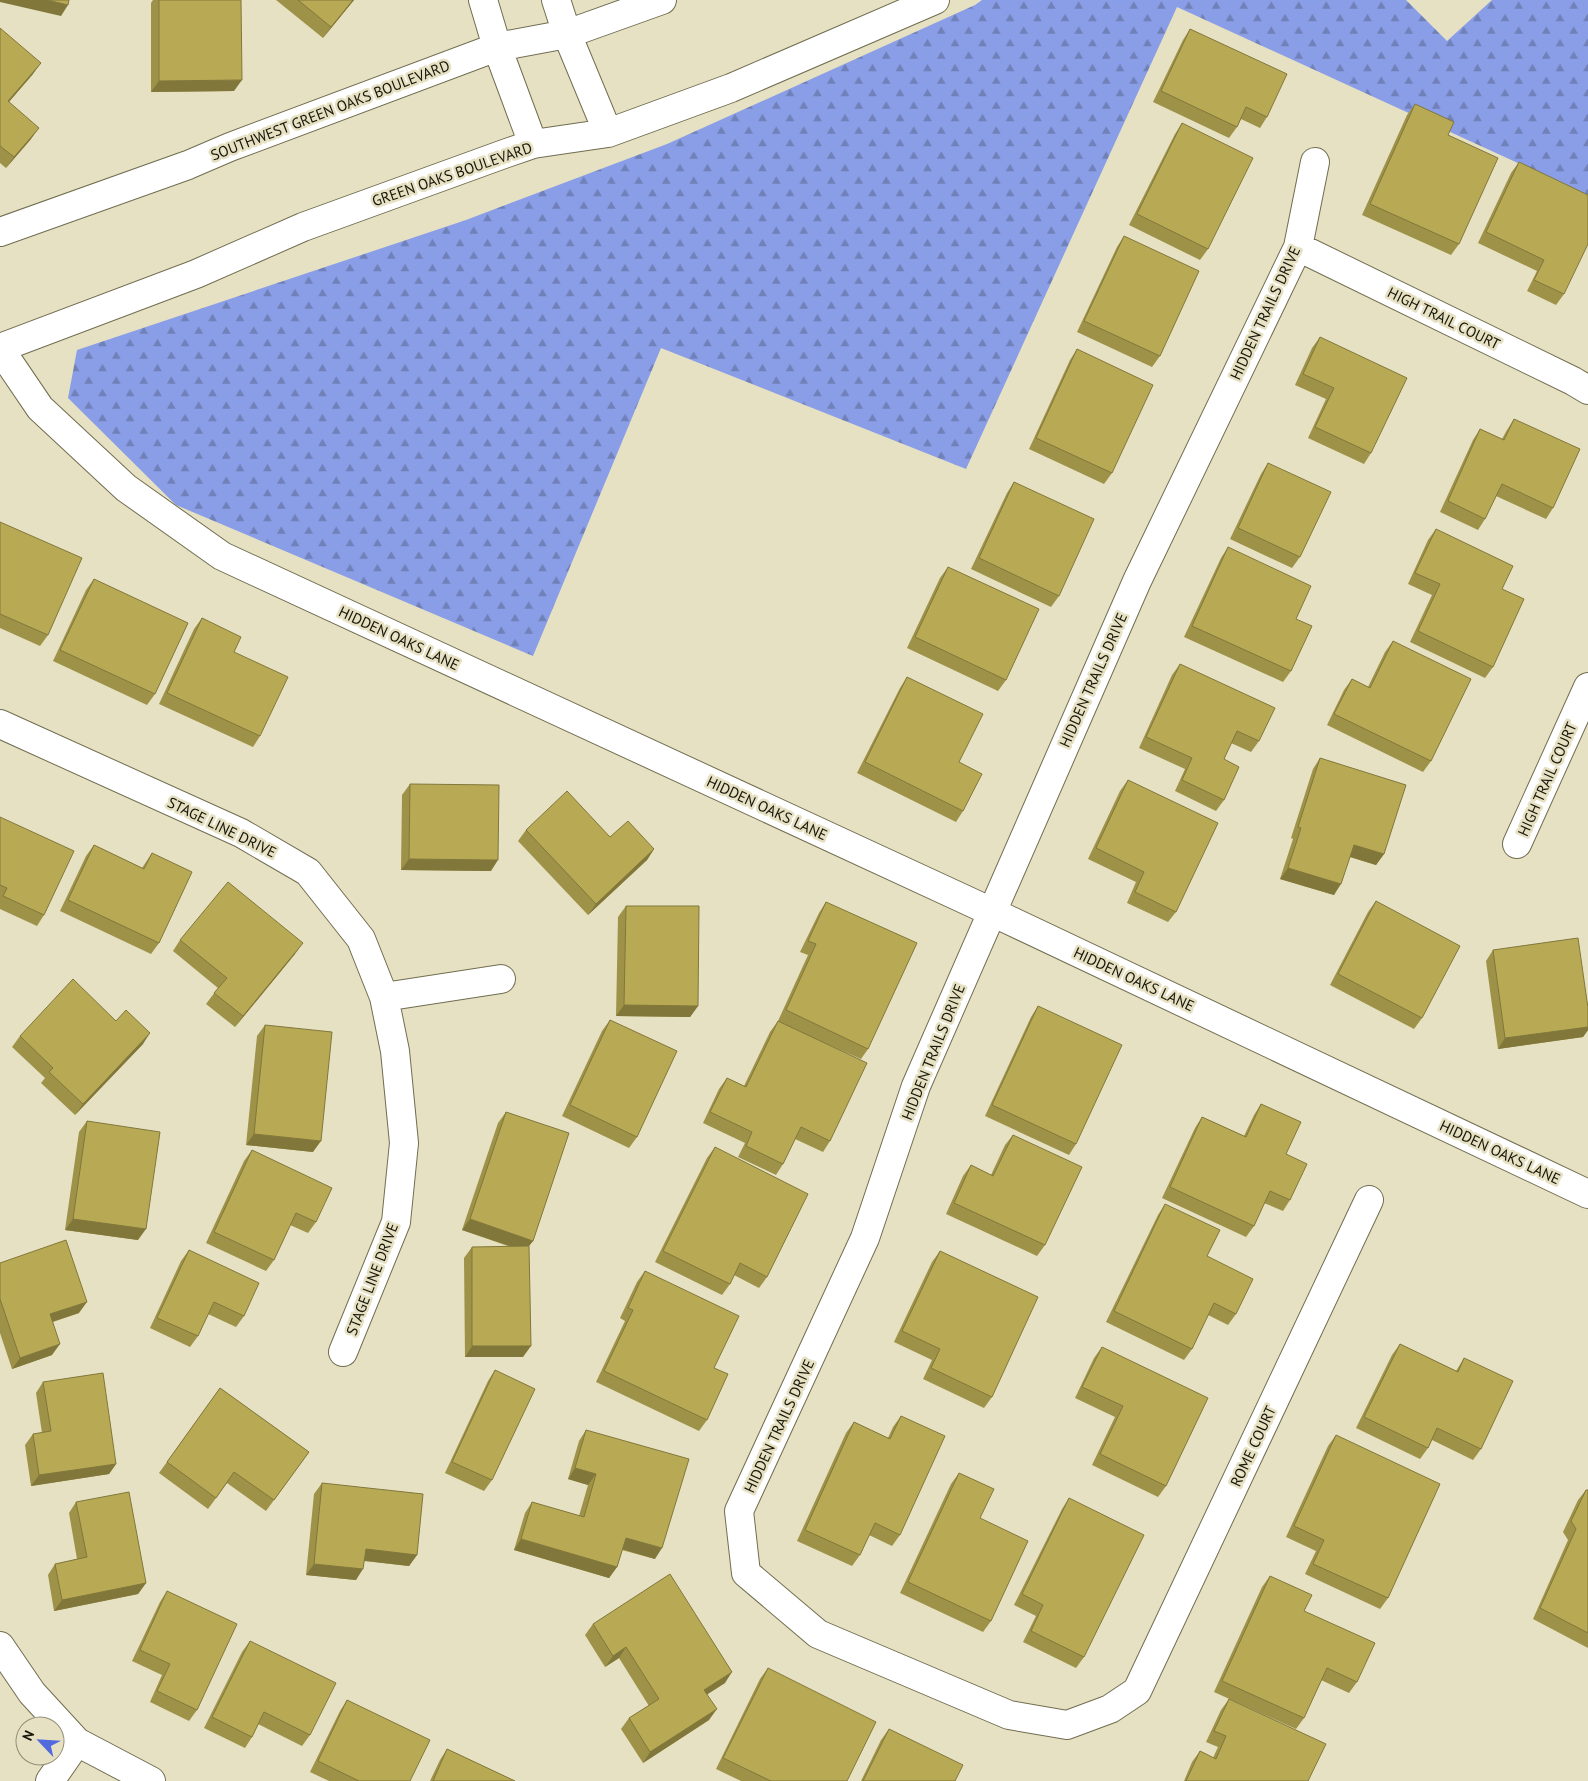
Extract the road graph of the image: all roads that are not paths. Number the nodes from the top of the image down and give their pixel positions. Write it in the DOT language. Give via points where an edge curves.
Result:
graph roads {
  1 [pos="483,0"];
  2 [pos="556,0"];
  3 [pos="662,0"];
  4 [pos="935,0"];
  5 [pos="568,34"];
  6 [pos="497,47"];
  7 [pos="608,134"];
  8 [pos="533,144"];
  9 [pos="1314,162"];
  10 [pos="0,232"];
  11 [pos="1298,247"];
  12 [pos="0,349"];
  13 [pos="1588,390"];
  14 [pos="1588,687"];
  15 [pos="0,724"];
  16 [pos="1518,844"];
  17 [pos="992,912"];
  18 [pos="502,979"];
  19 [pos="384,997"];
  20 [pos="1588,1194"];
  21 [pos="1369,1200"];
  22 [pos="343,1352"];
  23 [pos="0,1646"];
  24 [pos="1137,1691"];
  25 [pos="77,1742"];
  26 [pos="50,1781"];
  27 [pos="152,1781"];
  1 -- 6 [label="street"];
  2 -- 5 [label="street"];
  3 -- 5 [label="street, SOUTHWEST GREEN OAKS BOULEVARD"];
  4 -- 7 [label="street, GREEN OAKS BOULEVARD" via="731,88"];
  5 -- 6 [label="street, SOUTHWEST GREEN OAKS BOULEVARD"];
  5 -- 7 [label="street"];
  6 -- 8 [label="street"];
  6 -- 10 [label="street, SOUTHWEST GREEN OAKS BOULEVARD" via="188,165"];
  7 -- 8 [label="street, GREEN OAKS BOULEVARD"];
  8 -- 12 [label="street, GREEN OAKS BOULEVARD" via="303,227 196,274"];
  9 -- 11 [label="street, HIDDEN TRAILS DRIVE"];
  11 -- 13 [label="street, HIGH TRAIL COURT"];
  11 -- 17 [label="street, HIDDEN TRAILS DRIVE" via="1137,581"];
  12 -- 17 [label="street, HIDDEN OAKS LANE" via="40,408 126,488 222,556"];
  14 -- 16 [label="street, HIGH TRAIL COURT"];
  15 -- 19 [label="street, STAGE LINE DRIVE" via="241,833 308,872 361,939"];
  17 -- 20 [label="street, HIDDEN OAKS LANE"];
  17 -- 24 [label="street, HIDDEN TRAILS DRIVE" via="916,1086 865,1238 739,1511 746,1573 818,1634 1009,1715 1067,1725 1110,1709"];
  18 -- 19 [label="street"];
  19 -- 22 [label="street, STAGE LINE DRIVE" via="395,1051 404,1143 396,1222"];
  21 -- 24 [label="street, ROME COURT"];
  23 -- 25 [label="street" via="32,1694"];
  25 -- 26 [label="street"];
  25 -- 27 [label="street"];
}
